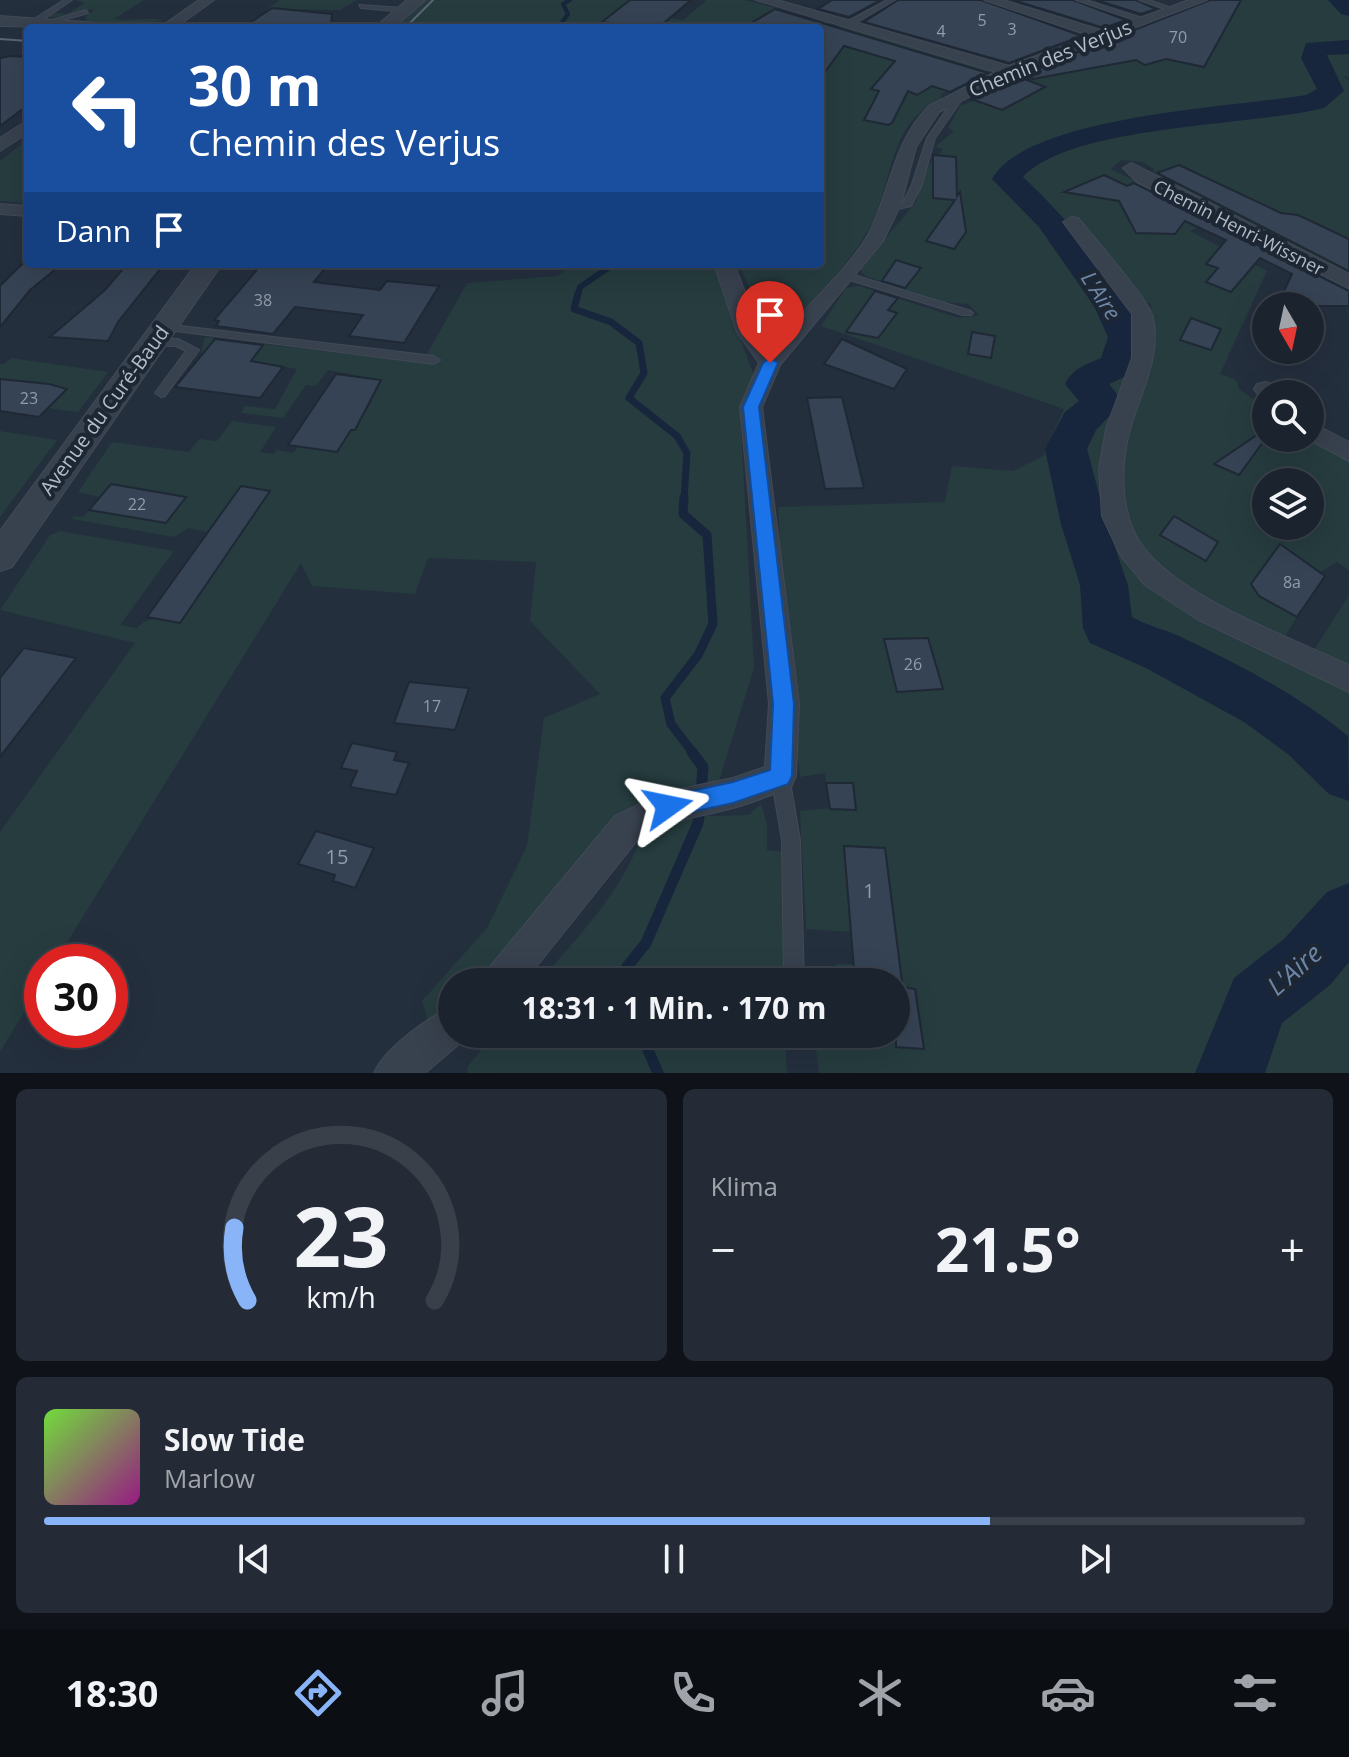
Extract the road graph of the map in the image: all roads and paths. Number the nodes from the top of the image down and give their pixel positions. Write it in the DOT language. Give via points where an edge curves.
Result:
graph roads {
  1 [pos="69,0"];
  2 [pos="208,0"];
  3 [pos="762,0"];
  4 [pos="892,0"];
  5 [pos="990,0"];
  6 [pos="1079,0"];
  7 [pos="1201,0"];
  8 [pos="361,6"];
  9 [pos="1143,10"];
  10 [pos="399,17"];
  11 [pos="0,21"];
  12 [pos="845,22"];
  13 [pos="39,23"];
  14 [pos="52,24"];
  15 [pos="172,24"];
  16 [pos="824,33"];
  17 [pos="1102,35"];
  18 [pos="1009,71"];
  19 [pos="24,128"];
  20 [pos="0,146"];
  21 [pos="1131,168"];
  22 [pos="0,209"];
  23 [pos="24,211"];
  24 [pos="1072,222"];
  25 [pos="206,268"];
  26 [pos="726,268"];
  27 [pos="844,275"];
  28 [pos="1349,282"];
  29 [pos="967,313"];
  30 [pos="744,316"];
  31 [pos="799,328"];
  32 [pos="159,334"];
  33 [pos="434,360"];
  34 [pos="770,363"];
  35 [pos="161,393"];
  36 [pos="1324,438"];
  37 [pos="1349,453"];
  38 [pos="0,557"];
  39 [pos="1349,679"];
  40 [pos="780,776"];
  41 [pos="512,968"];
  42 [pos="794,968"];
  43 [pos="438,1037"];
  44 [pos="394,1073"];
  1 -- 13 [label="lane"];
  2 -- 15 [label="street"];
  3 -- 12 [label="street"];
  4 -- 12 [label="lane"];
  5 -- 17 [label="street"];
  6 -- 9 [label="lane"];
  7 -- 9 [label="street, Chemin des Verjus" via="1173,10"];
  8 -- 10 [label="lane"];
  9 -- 17 [label="street, Chemin des Verjus"];
  11 -- 13 [label="street"];
  12 -- 16 [label="street"];
  12 -- 18 [label="street"];
  13 -- 14 [label="street"];
  17 -- 18 [label="street, Chemin des Verjus"];
  18 -- 27 [label="street, Chemin des Verjus" via="934,109 919,124 874,241"];
  19 -- 20 [label="street"];
  21 -- 28 [label="street, Chemin Henri-Wissner"];
  22 -- 23 [label="street"];
  24 -- 39 [label="street" via="1142,314 1143,358 1118,429 1111,469 1115,516 1130,549 1155,577 1207,611"];
  25 -- 32 [label="street, Avenue du Curé-Baud"];
  26 -- 30 [label="street"];
  27 -- 29 [label="lane"];
  27 -- 31 [label="street, Chemin des Verjus"];
  30 -- 31 [label="street"];
  30 -- 34 [label="street" via="747,332"];
  31 -- 34 [label="street, Chemin des Verjus"];
  32 -- 33 [label="lane"];
  32 -- 35 [label="lane" via="193,350"];
  32 -- 38 [label="street, Avenue du Curé-Baud" via="36,522"];
  34 -- 40 [label="street, Chemin des Verjus" via="751,407 784,704"];
  36 -- 37 [label="street"];
  40 -- 41 [label="street" via="733,793 650,811 627,827"];
  40 -- 42 [label="lane" via="791,840"];
  43 -- 44 [label="street"];
}
